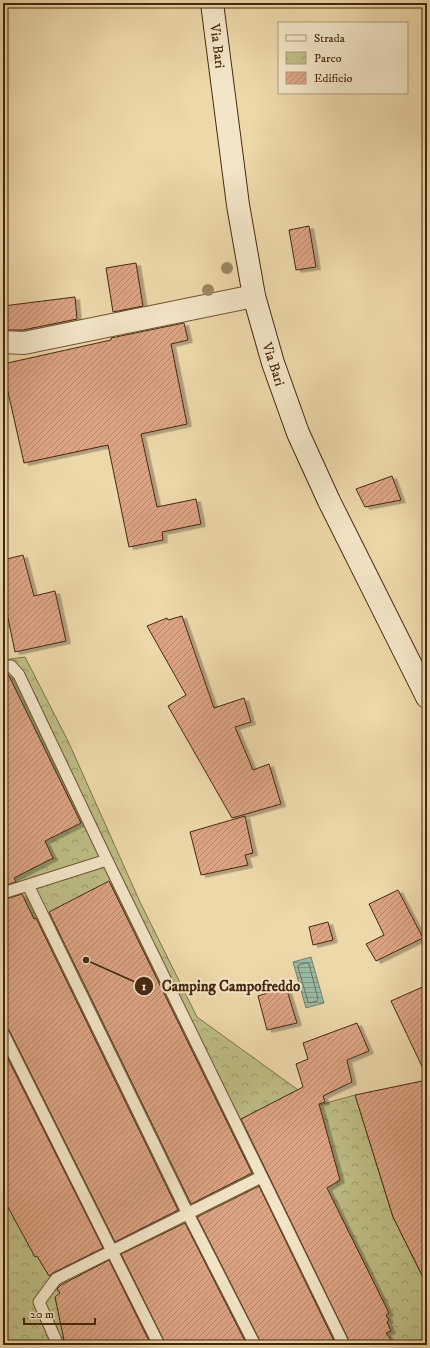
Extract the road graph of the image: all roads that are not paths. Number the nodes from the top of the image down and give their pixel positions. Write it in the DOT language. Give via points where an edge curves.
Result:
graph roads {
  1 [pos="212,3"];
  2 [pos="254,296"];
  3 [pos="3,342"];
  4 [pos="3,666"];
  5 [pos="427,697"];
  6 [pos="108,860"];
  7 [pos="28,885"];
  8 [pos="3,893"];
  9 [pos="3,1033"];
  10 [pos="261,1177"];
  11 [pos="188,1214"];
  12 [pos="113,1252"];
  13 [pos="58,1345"];
  14 [pos="159,1345"];
  15 [pos="255,1345"];
  16 [pos="344,1345"];
  1 -- 2 [label="main road, Via Bari" via="238,205"];
  2 -- 3 [label="main road" via="24,343"];
  2 -- 5 [label="main road, Via Bari" via="273,363 298,433"];
  4 -- 6 [label="lane" via="11,666 19,675"];
  6 -- 7 [label="lane"];
  6 -- 10 [label="lane"];
  7 -- 8 [label="lane"];
  7 -- 11 [label="lane"];
  9 -- 12 [label="lane"];
  10 -- 11 [label="lane"];
  10 -- 16 [label="lane"];
  11 -- 12 [label="lane"];
  11 -- 15 [label="lane"];
  12 -- 13 [label="lane" via="56,1280 39,1302"];
  12 -- 14 [label="lane"];
}
